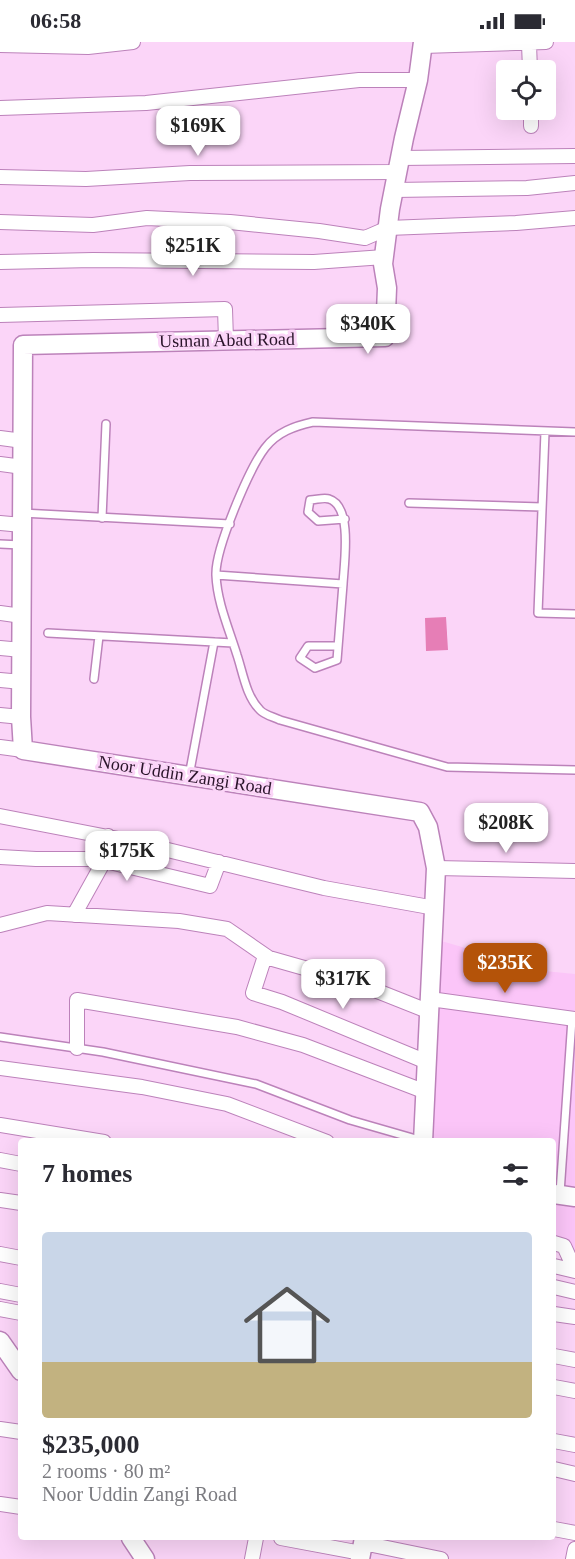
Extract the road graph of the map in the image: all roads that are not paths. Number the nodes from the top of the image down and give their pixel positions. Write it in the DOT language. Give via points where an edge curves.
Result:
graph roads {
  1 [pos="133,42"];
  2 [pos="546,42"];
  3 [pos="423,44"];
  4 [pos="529,44"];
  5 [pos="0,45"];
  6 [pos="530,60"];
  7 [pos="418,81"];
  8 [pos="0,108"];
  9 [pos="531,120"];
  10 [pos="531,126"];
  11 [pos="575,156"];
  12 [pos="399,165"];
  13 [pos="0,177"];
  14 [pos="575,183"];
  15 [pos="394,190"];
  16 [pos="575,218"];
  17 [pos="0,222"];
  18 [pos="388,228"];
  19 [pos="384,257"];
  20 [pos="0,262"];
  21 [pos="0,315"];
  22 [pos="226,340"];
  23 [pos="106,424"];
  24 [pos="544,432"];
  25 [pos="575,432"];
  26 [pos="0,438"];
  27 [pos="23,441"];
  28 [pos="0,464"];
  29 [pos="23,467"];
  30 [pos="409,503"];
  31 [pos="542,507"];
  32 [pos="102,518"];
  33 [pos="22,519"];
  34 [pos="345,519"];
  35 [pos="0,523"];
  36 [pos="230,524"];
  37 [pos="0,544"];
  38 [pos="22,545"];
  39 [pos="216,575"];
  40 [pos="343,584"];
  41 [pos="0,613"];
  42 [pos="575,614"];
  43 [pos="22,616"];
  44 [pos="48,633"];
  45 [pos="99,636"];
  46 [pos="214,642"];
  47 [pos="233,644"];
  48 [pos="338,646"];
  49 [pos="0,648"];
  50 [pos="22,650"];
  51 [pos="94,679"];
  52 [pos="0,680"];
  53 [pos="22,682"];
  54 [pos="0,715"];
  55 [pos="21,717"];
  56 [pos="0,747"];
  57 [pos="23,750"];
  58 [pos="575,770"];
  59 [pos="189,776"];
  60 [pos="0,816"];
  61 [pos="108,836"];
  62 [pos="0,857"];
  63 [pos="104,861"];
  64 [pos="219,862"];
  65 [pos="436,868"];
  66 [pos="575,871"];
  67 [pos="435,908"];
  68 [pos="74,915"];
  69 [pos="0,925"];
  70 [pos="265,956"];
  71 [pos="430,1005"];
  72 [pos="574,1019"];
  73 [pos="0,1037"];
  74 [pos="77,1048"];
  75 [pos="427,1062"];
  76 [pos="0,1068"];
  77 [pos="426,1092"];
  78 [pos="0,1125"];
  79 [pos="87,1138"];
  80 [pos="316,1138"];
  81 [pos="413,1138"];
  82 [pos="423,1138"];
  83 [pos="0,1160"];
  84 [pos="18,1163"];
  85 [pos="563,1196"];
  86 [pos="0,1200"];
  87 [pos="18,1203"];
  88 [pos="556,1244"];
  89 [pos="0,1254"];
  90 [pos="18,1257"];
  91 [pos="556,1266"];
  92 [pos="575,1271"];
  93 [pos="556,1287"];
  94 [pos="0,1292"];
  95 [pos="575,1292"];
  96 [pos="18,1294"];
  97 [pos="0,1309"];
  98 [pos="18,1312"];
  99 [pos="556,1314"];
  100 [pos="575,1317"];
  101 [pos="0,1341"];
  102 [pos="556,1356"];
  103 [pos="575,1360"];
  104 [pos="13,1361"];
  105 [pos="556,1387"];
  106 [pos="575,1391"];
  107 [pos="0,1429"];
  108 [pos="18,1432"];
  109 [pos="556,1442"];
  110 [pos="575,1445"];
  111 [pos="556,1469"];
  112 [pos="575,1474"];
  113 [pos="0,1504"];
  114 [pos="18,1506"];
  115 [pos="556,1529"];
  116 [pos="575,1533"];
  117 [pos="132,1540"];
  118 [pos="256,1540"];
  119 [pos="297,1540"];
  120 [pos="362,1548"];
  121 [pos="575,1549"];
  122 [pos="435,1558"];
  123 [pos="145,1559"];
  124 [pos="252,1559"];
  125 [pos="573,1559"];
  1 -- 5 [label="street" via="88,47"];
  2 -- 4 [label="street"];
  3 -- 4 [label="street"];
  3 -- 7 [label="street, Usman Abad Road"];
  4 -- 6 [label="street"];
  7 -- 8 [label="street" via="359,80 146,104"];
  7 -- 12 [label="street, Usman Abad Road"];
  9 -- 10 [label="street"];
  11 -- 12 [label="street"];
  12 -- 13 [label="street" via="86,179"];
  12 -- 15 [label="street, Usman Abad Road"];
  14 -- 15 [label="street" via="527,188"];
  15 -- 18 [label="street, Usman Abad Road"];
  16 -- 18 [label="street"];
  17 -- 18 [label="street" via="93,225 147,218 296,228 365,238"];
  18 -- 19 [label="street, Usman Abad Road"];
  19 -- 20 [label="street" via="314,262"];
  19 -- 22 [label="street, Usman Abad Road" via="385,337"];
  21 -- 22 [label="street" via="225,309"];
  22 -- 27 [label="street, Usman Abad Road" via="23,345"];
  23 -- 32 [label="lane"];
  24 -- 25 [label="lane"];
  24 -- 31 [label="lane"];
  24 -- 36 [label="lane" via="313,422 292,427 266,447"];
  26 -- 27 [label="street"];
  27 -- 29 [label="street"];
  28 -- 29 [label="street"];
  29 -- 33 [label="street"];
  30 -- 31 [label="lane"];
  31 -- 42 [label="lane" via="538,613"];
  32 -- 33 [label="lane"];
  32 -- 36 [label="lane"];
  33 -- 35 [label="street"];
  33 -- 38 [label="street"];
  34 -- 34 [label="lane" via="330,499 310,500 308,512 318,521"];
  34 -- 40 [label="lane"];
  36 -- 39 [label="lane" via="217,558"];
  37 -- 38 [label="lane"];
  38 -- 43 [label="street"];
  39 -- 40 [label="lane"];
  39 -- 47 [label="lane"];
  40 -- 48 [label="lane"];
  41 -- 43 [label="street"];
  43 -- 50 [label="street"];
  44 -- 45 [label="lane"];
  45 -- 46 [label="lane"];
  45 -- 51 [label="lane"];
  46 -- 47 [label="lane"];
  46 -- 59 [label="lane"];
  47 -- 58 [label="lane" via="249,693 260,711 280,720 447,766"];
  48 -- 48 [label="lane" via="337,660 315,668 300,658 308,646"];
  49 -- 50 [label="street"];
  50 -- 53 [label="street"];
  52 -- 53 [label="street"];
  53 -- 55 [label="street"];
  54 -- 55 [label="street"];
  55 -- 57 [label="street"];
  56 -- 57 [label="street"];
  57 -- 59 [label="street, Noor Uddin Zangi Road"];
  59 -- 65 [label="street, Noor Uddin Zangi Road" via="420,812 428,826"];
  60 -- 61 [label="street"];
  61 -- 63 [label="street"];
  61 -- 64 [label="street"];
  62 -- 63 [label="street"];
  63 -- 64 [label="street" via="210,886"];
  63 -- 68 [label="street"];
  64 -- 67 [label="street" via="324,888"];
  65 -- 66 [label="street"];
  65 -- 67 [label="street, Noor Uddin Zangi Road"];
  67 -- 71 [label="street, Noor Uddin Zangi Road"];
  68 -- 69 [label="street" via="47,913"];
  68 -- 70 [label="street" via="179,921 226,929"];
  70 -- 71 [label="street"];
  70 -- 75 [label="street" via="253,993"];
  71 -- 72 [label="street"];
  71 -- 75 [label="street, Noor Uddin Zangi Road"];
  72 -- 85 [label="lane"];
  73 -- 74 [label="lane"];
  74 -- 77 [label="street" via="77,1000 237,1027 303,1045"];
  74 -- 81 [label="lane" via="256,1084 350,1120"];
  75 -- 77 [label="street, Noor Uddin Zangi Road"];
  76 -- 80 [label="street" via="142,1087 227,1104"];
  77 -- 82 [label="street, Noor Uddin Zangi Road"];
  78 -- 79 [label="street"];
  83 -- 84 [label="street"];
  86 -- 87 [label="street"];
  88 -- 92 [label="street" via="564,1246"];
  89 -- 90 [label="street"];
  91 -- 92 [label="street"];
  93 -- 95 [label="street"];
  94 -- 96 [label="street"];
  97 -- 98 [label="street"];
  99 -- 100 [label="street"];
  101 -- 104 [label="street"];
  102 -- 103 [label="street"];
  105 -- 106 [label="street"];
  107 -- 108 [label="street"];
  109 -- 110 [label="street"];
  111 -- 112 [label="street"];
  113 -- 114 [label="street"];
  115 -- 116 [label="street"];
  117 -- 123 [label="street"];
  118 -- 124 [label="street"];
  119 -- 120 [label="street"];
  120 -- 122 [label="street"];
  121 -- 125 [label="street"];
}
